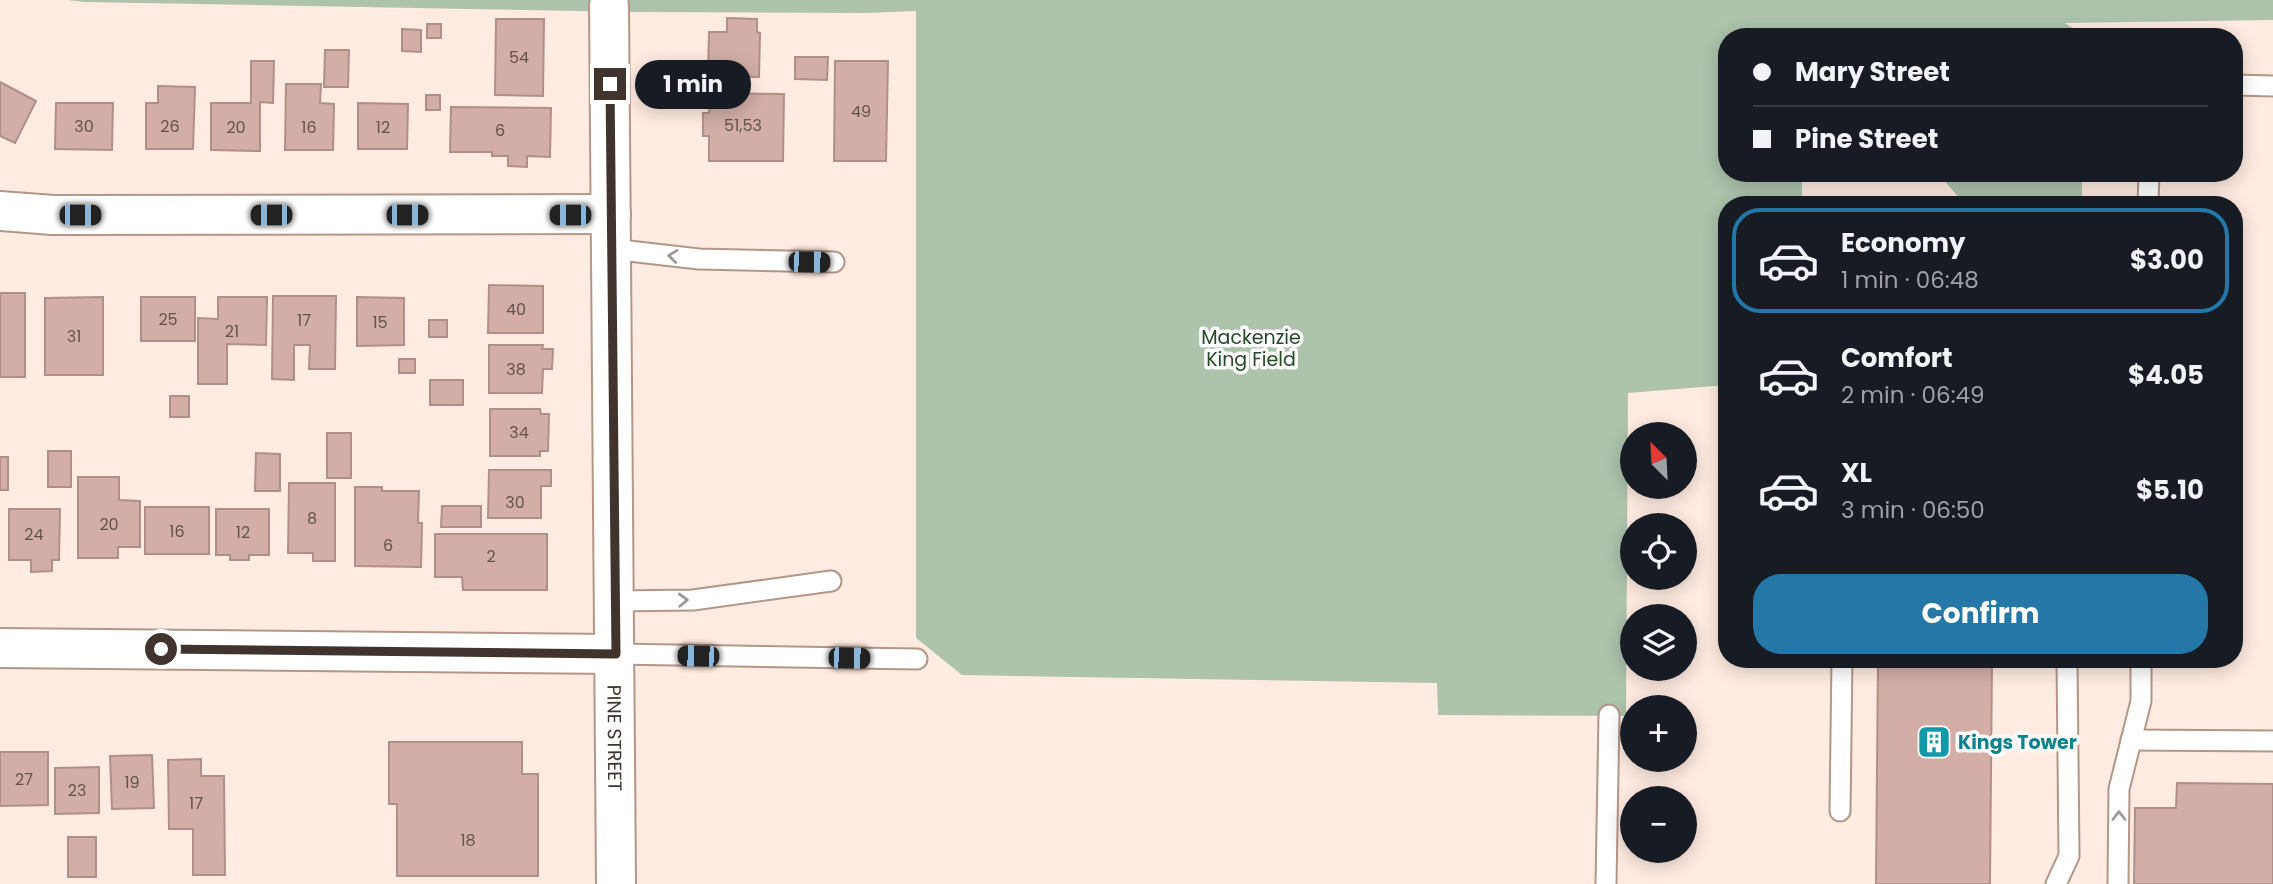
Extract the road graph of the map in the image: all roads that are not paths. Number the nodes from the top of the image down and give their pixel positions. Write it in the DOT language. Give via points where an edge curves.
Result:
graph roads {
  1 [pos="609,5"];
  2 [pos="2243,85"];
  3 [pos="2273,86"];
  4 [pos="0,211"];
  5 [pos="611,232"];
  6 [pos="834,262"];
  7 [pos="831,581"];
  8 [pos="615,601"];
  9 [pos="0,648"];
  10 [pos="616,654"];
  11 [pos="917,660"];
  12 [pos="1842,668"];
  13 [pos="2067,668"];
  14 [pos="2141,668"];
  15 [pos="1609,715"];
  16 [pos="2131,740"];
  17 [pos="2273,741"];
  18 [pos="1840,811"];
  19 [pos="616,884"];
  20 [pos="1606,884"];
  21 [pos="2056,884"];
  22 [pos="2118,884"];
  1 -- 5 [label="street, PINE STREET"];
  2 -- 3 [label="lane"];
  4 -- 5 [label="street"];
  6 -- 5 [label="lane, one-way" via="699,259"];
  5 -- 8 [label="street, PINE STREET"];
  8 -- 7 [label="lane, one-way" via="692,600"];
  8 -- 10 [label="street, PINE STREET"];
  9 -- 10 [label="street"];
  10 -- 11 [label="lane"];
  10 -- 19 [label="street, PINE STREET"];
  12 -- 18 [label="lane"];
  13 -- 21 [label="lane" via="2069,856"];
  14 -- 16 [label="lane" via="2141,701"];
  15 -- 20 [label="lane"];
  16 -- 17 [label="lane"];
  22 -- 16 [label="lane, one-way" via="2119,789"];
}
